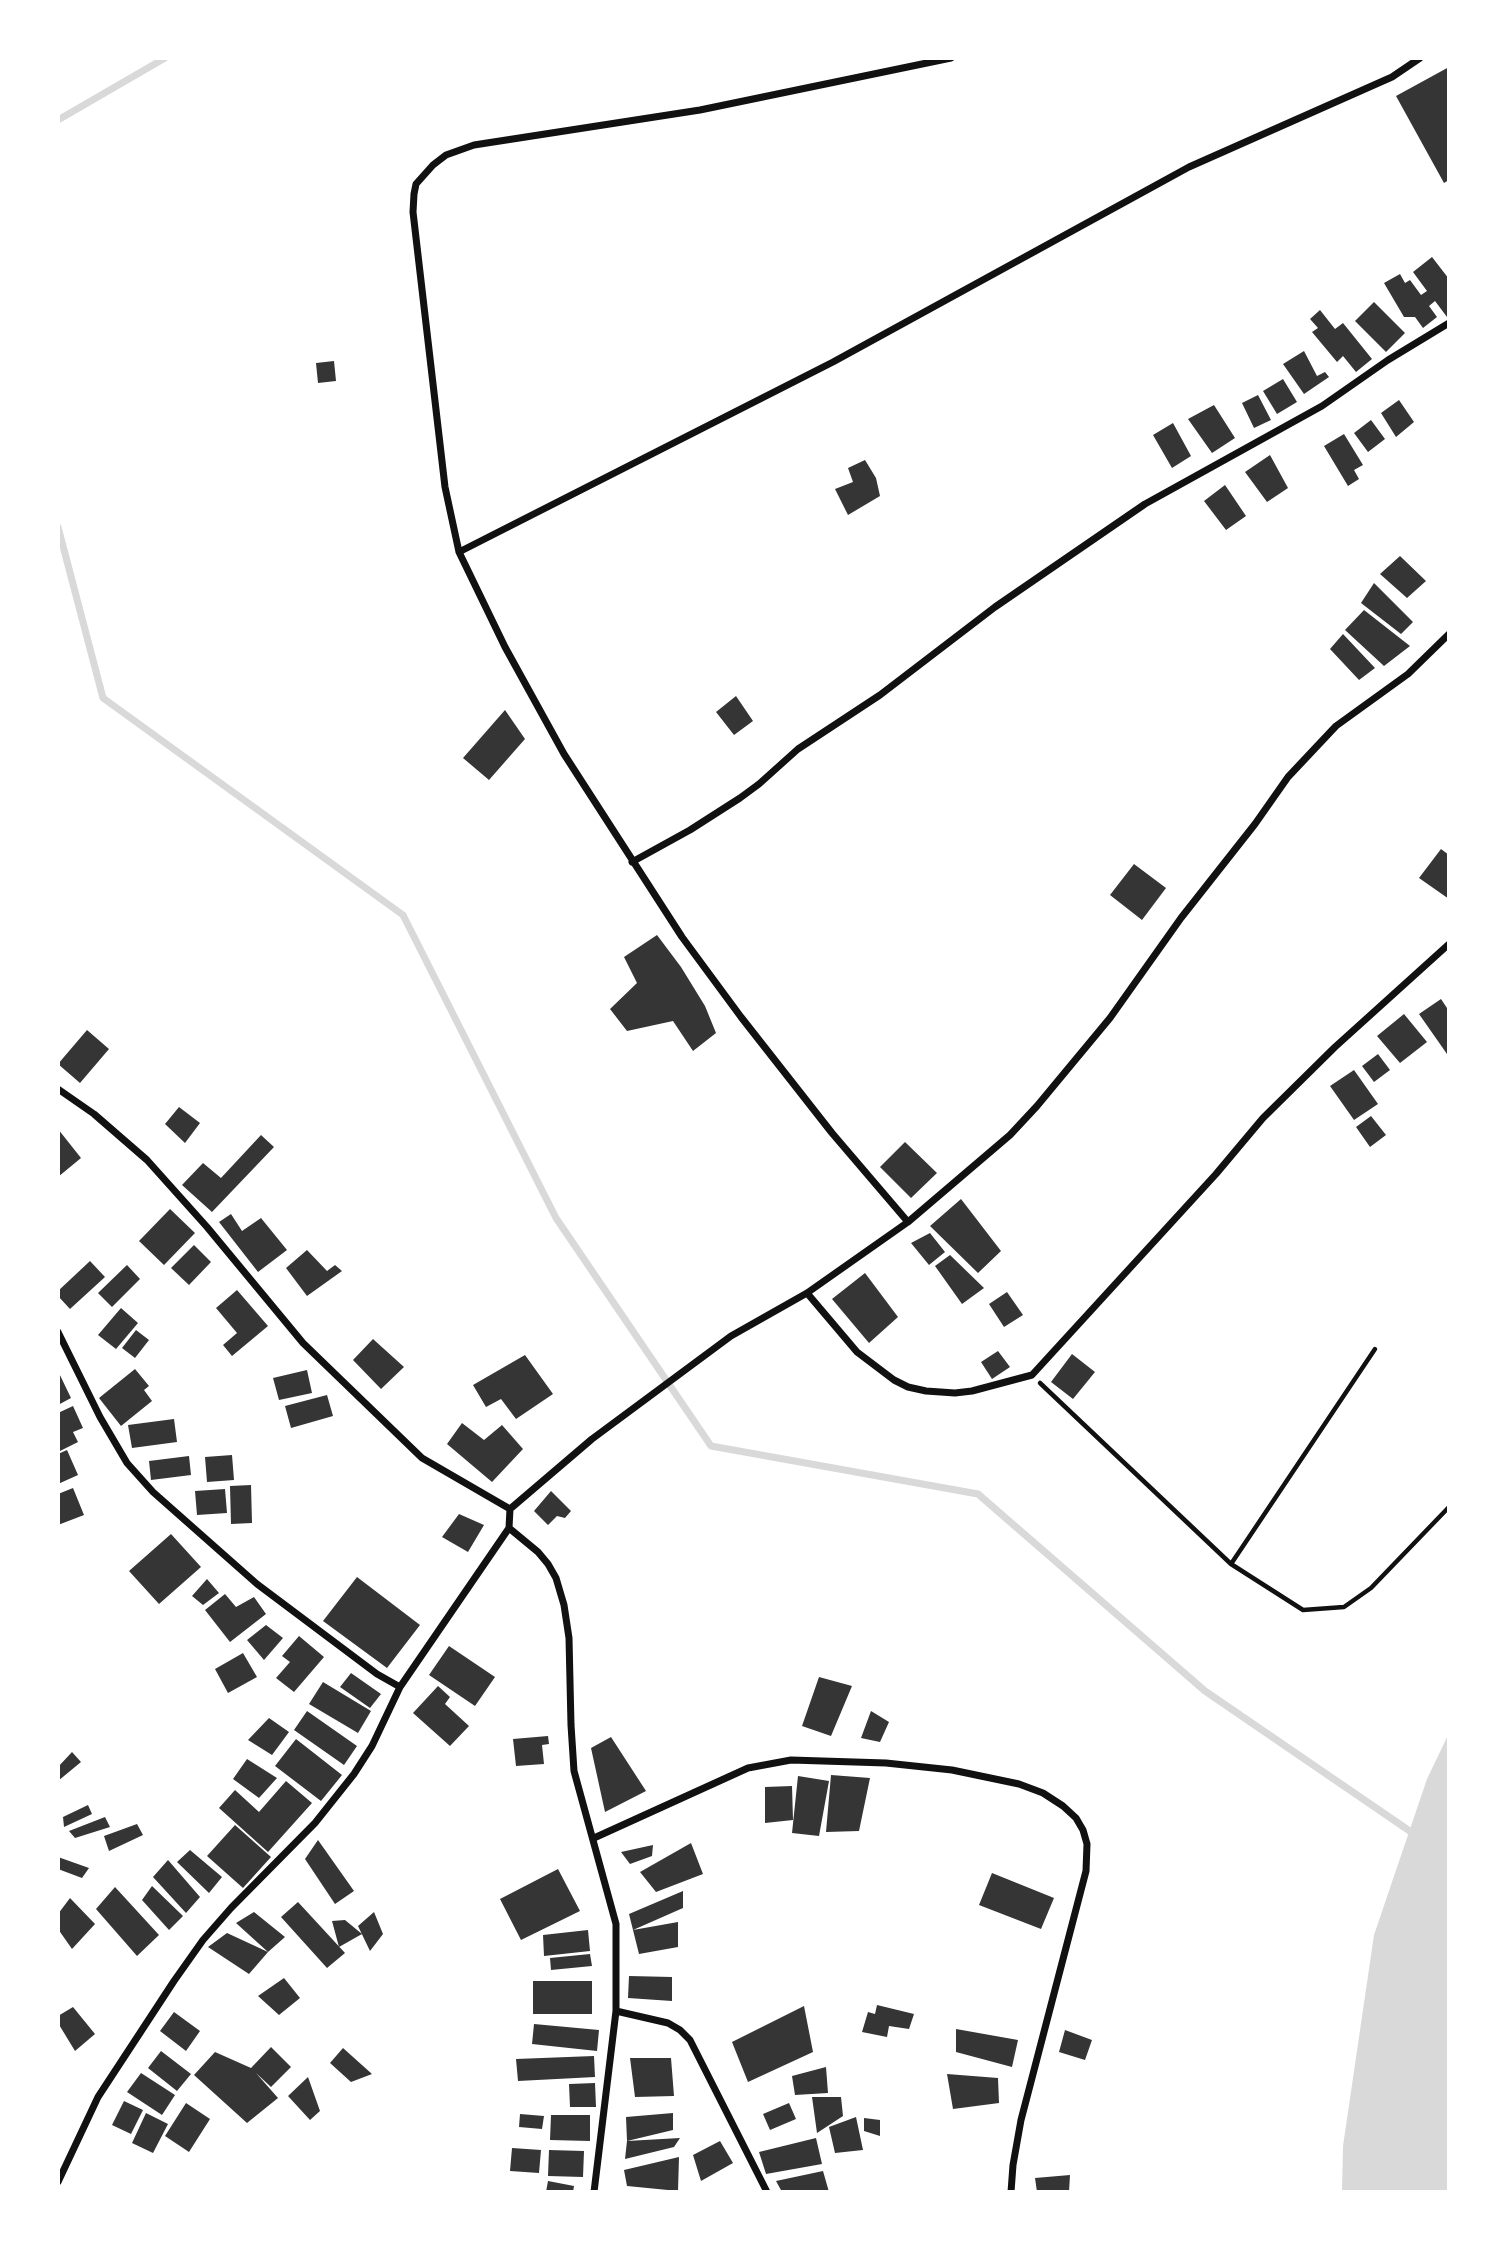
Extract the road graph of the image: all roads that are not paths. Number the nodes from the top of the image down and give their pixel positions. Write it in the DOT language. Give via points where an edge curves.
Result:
graph roads {
  1 [pos="951,58"];
  2 [pos="1420,58"];
  3 [pos="1449,323"];
  4 [pos="459,552"];
  5 [pos="1449,634"];
  6 [pos="632,862"];
  7 [pos="1449,944"];
  8 [pos="58,1089"];
  9 [pos="908,1222"];
  10 [pos="807,1293"];
  11 [pos="58,1332"];
  12 [pos="510,1509"];
  13 [pos="509,1528"];
  14 [pos="400,1687"];
  15 [pos="594,1838"];
  16 [pos="616,2011"];
  17 [pos="58,2182"];
  18 [pos="594,2192"];
  19 [pos="767,2192"];
  20 [pos="1011,2192"];
  1 -- 4 [label="street" via="700,110 490,142 446,155 422,175 416,184 413,212 445,487"];
  2 -- 4 [label="street" via="1392,77 1189,167 833,362"];
  3 -- 6 [label="street" via="1322,406 1136,510 798,749 740,798"];
  4 -- 6 [label="street" via="564,754"];
  5 -- 9 [label="street" via="1408,674 1336,726 1296,769 1110,1018 1037,1106 979,1163"];
  6 -- 9 [label="street" via="741,1017"];
  7 -- 10 [label="street" via="1272,1109 1032,1375 955,1393 908,1387 857,1352"];
  8 -- 12 [label="street" via="147,1160 303,1343 422,1458"];
  9 -- 10 [label="street"];
  10 -- 12 [label="street" via="731,1336 592,1439"];
  11 -- 14 [label="street" via="100,1417 127,1463 147,1486 257,1584"];
  12 -- 13 [label="street"];
  13 -- 14 [label="street"];
  13 -- 15 [label="street" via="548,1564 564,1605 575,1771"];
  14 -- 17 [label="street" via="354,1774 203,1940 174,1981 98,2097"];
  15 -- 16 [label="street" via="616,1924"];
  15 -- 20 [label="street" via="748,1768 791,1759 952,1770 1006,1781 1054,1799 1083,1830 1086,1871 1021,2120"];
  16 -- 18 [label="street"];
  16 -- 19 [label="street" via="668,2022 690,2040"];
}
